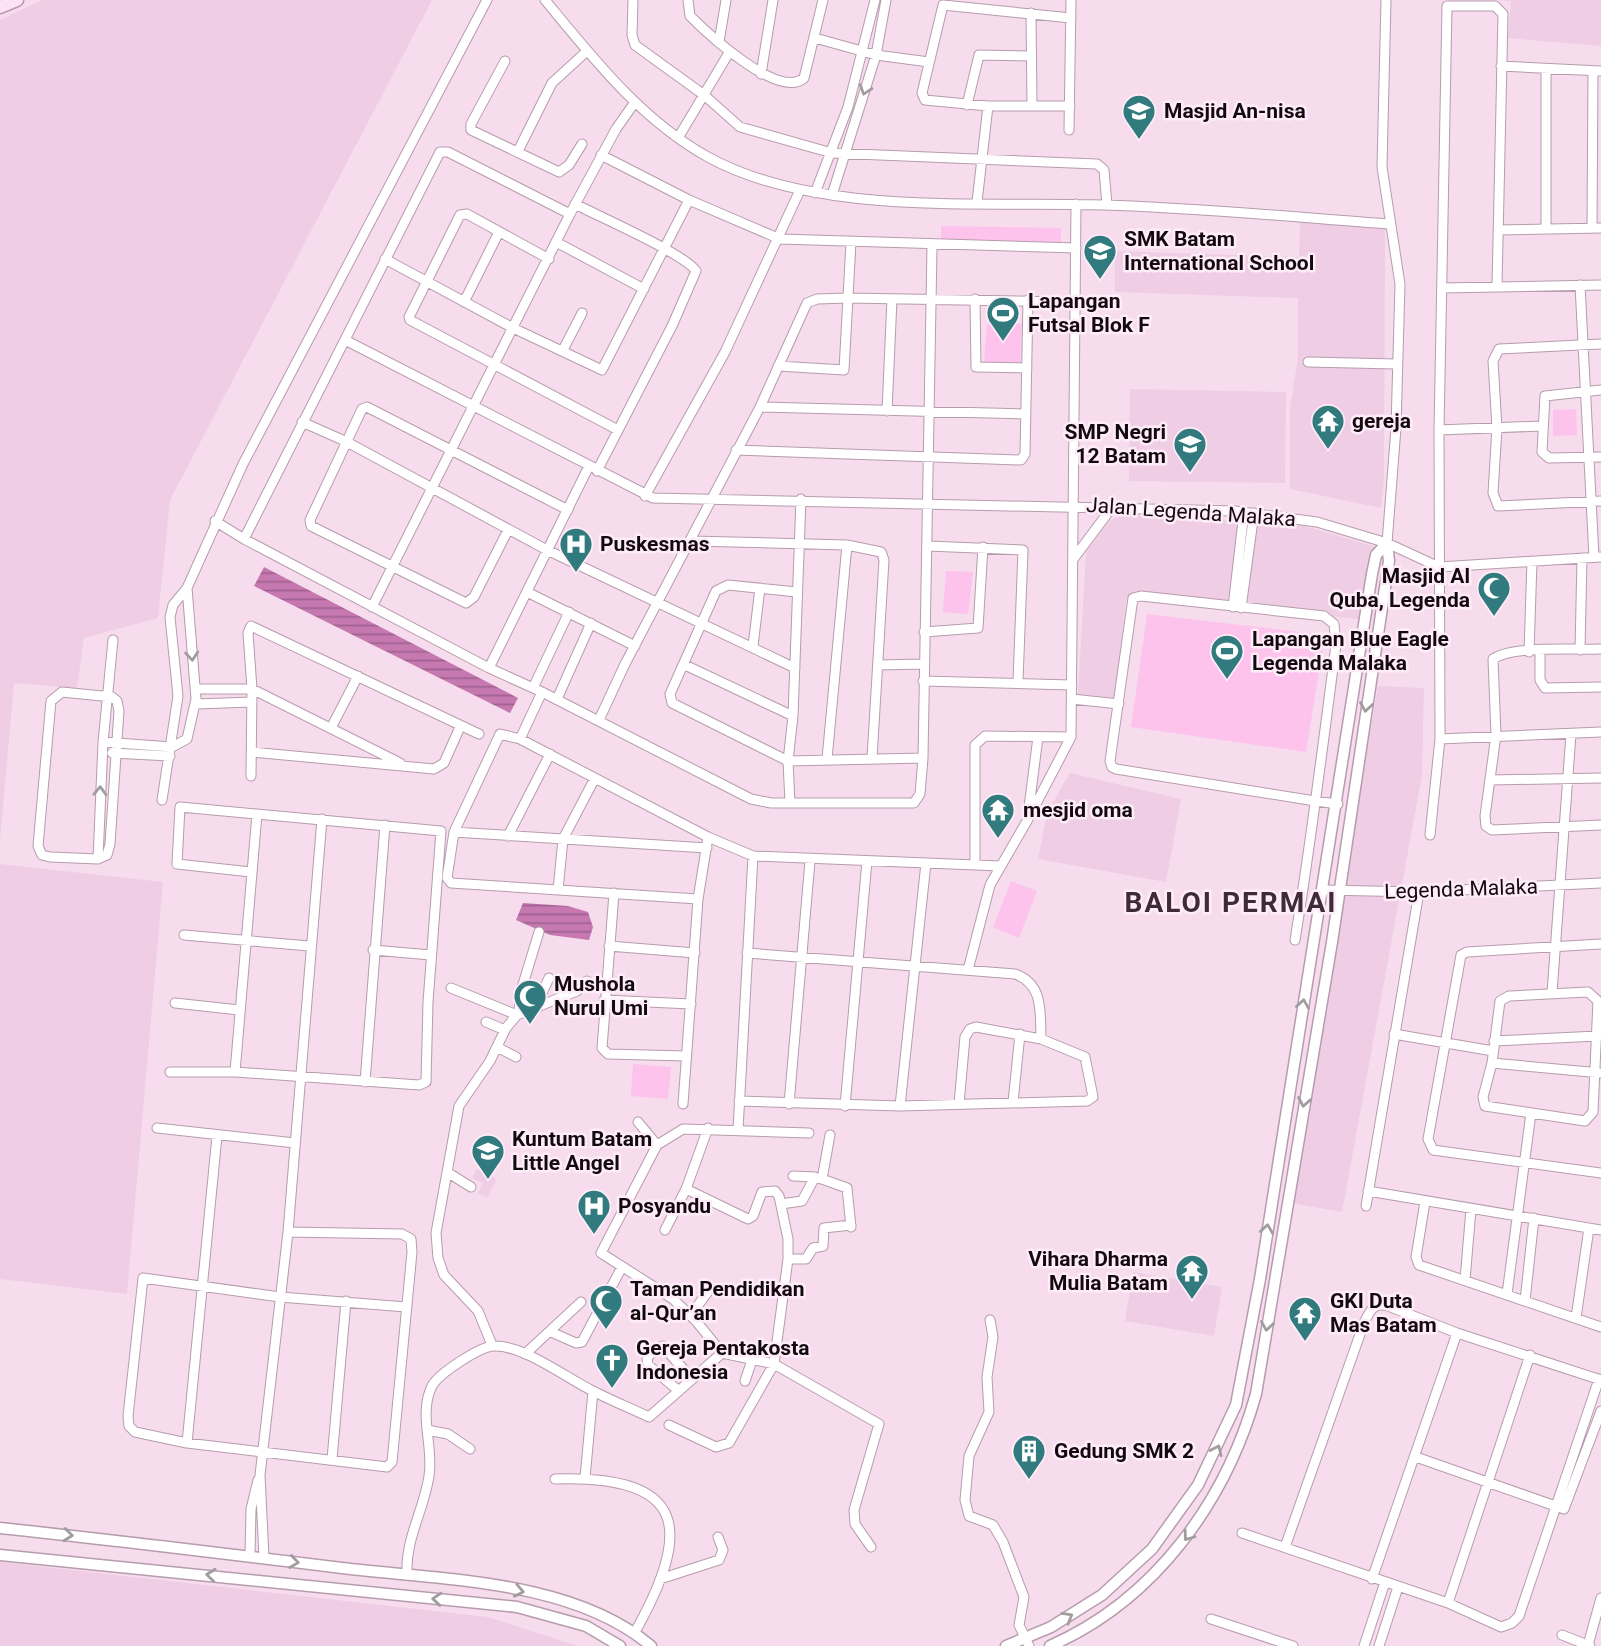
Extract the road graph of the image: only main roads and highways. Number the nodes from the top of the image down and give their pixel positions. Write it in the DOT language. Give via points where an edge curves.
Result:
graph roads {
  1 [pos="17,0"];
  2 [pos="0,7"];
  1 -- 2 [label="main road"];
}
